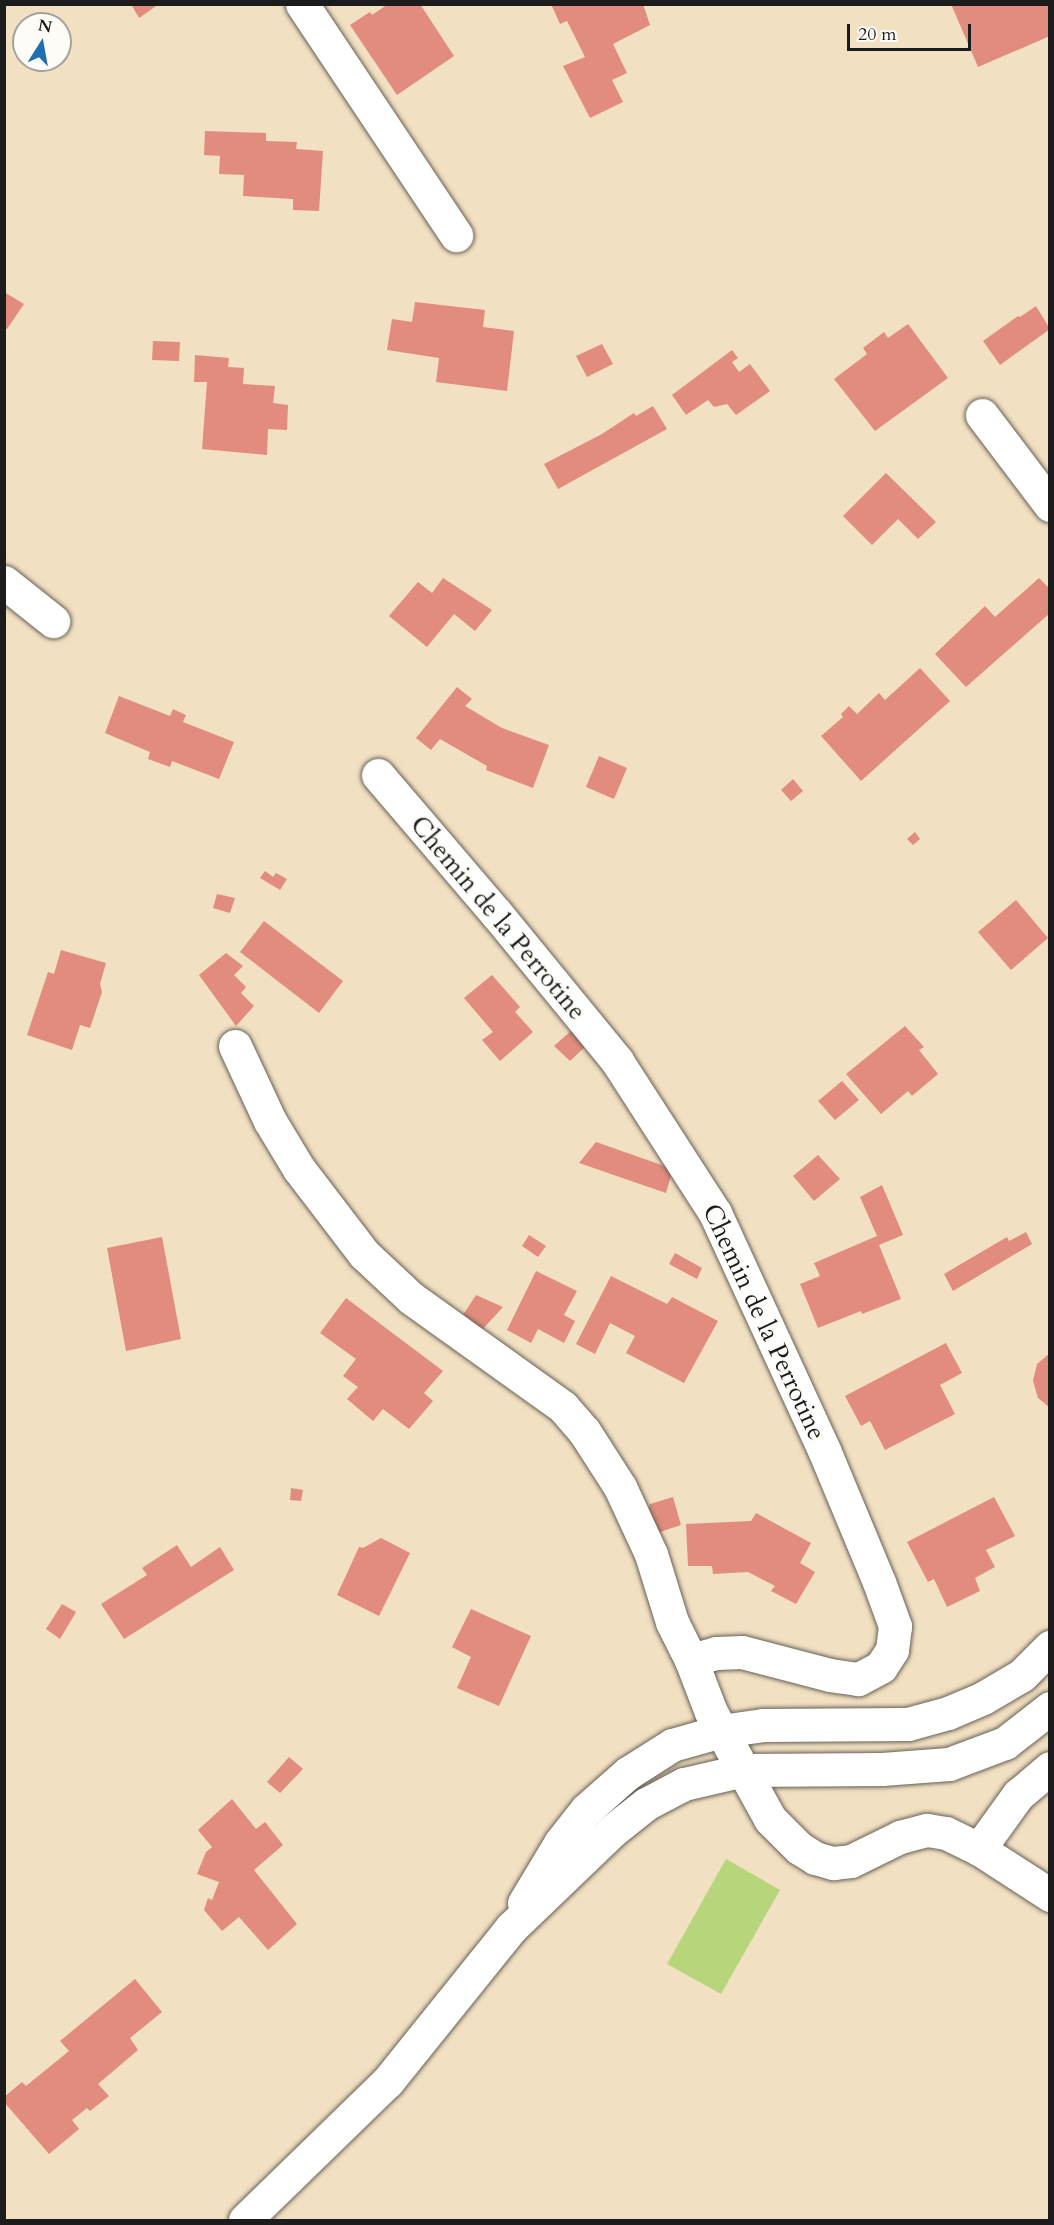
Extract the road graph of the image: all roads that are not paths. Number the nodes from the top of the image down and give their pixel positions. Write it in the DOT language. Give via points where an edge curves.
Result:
graph roads {
  1 [pos="302,4"];
  2 [pos="456,235"];
  3 [pos="982,415"];
  4 [pos="1050,505"];
  5 [pos="4,582"];
  6 [pos="53,621"];
  7 [pos="378,775"];
  8 [pos="235,1046"];
  9 [pos="1050,1647"];
  10 [pos="691,1660"];
  11 [pos="1050,1708"];
  12 [pos="732,1751"];
  13 [pos="1050,1768"];
  14 [pos="979,1849"];
  15 [pos="1050,1895"];
  16 [pos="511,1928"];
  17 [pos="244,2220"];
  1 -- 2 [label="street"];
  3 -- 4 [label="street"];
  5 -- 6 [label="street"];
  7 -- 10 [label="street, Chemin de la Perrotine" via="617,1061 716,1213 824,1450 895,1626 892,1650 881,1667 858,1679 742,1652 716,1653"];
  8 -- 10 [label="street" via="270,1121 299,1169 364,1254 411,1298 563,1407 584,1431 620,1486 651,1554 672,1622"];
  9 -- 12 [label="street" via="1022,1675 948,1713 908,1724 763,1725"];
  10 -- 12 [label="street"];
  11 -- 12 [label="street" via="1005,1743 949,1764 882,1770"];
  12 -- 14 [label="street" via="770,1819 798,1848 815,1858 833,1863 851,1861 900,1837 927,1830 946,1833"];
  12 -- 16 [label="street" via="646,1804"];
  12 -- 16 [label="street" via="672,1745 628,1773 586,1810 534,1883"];
  13 -- 14 [label="street" via="1018,1795"];
  14 -- 15 [label="street"];
  16 -- 17 [label="street" via="388,2081"];
}
